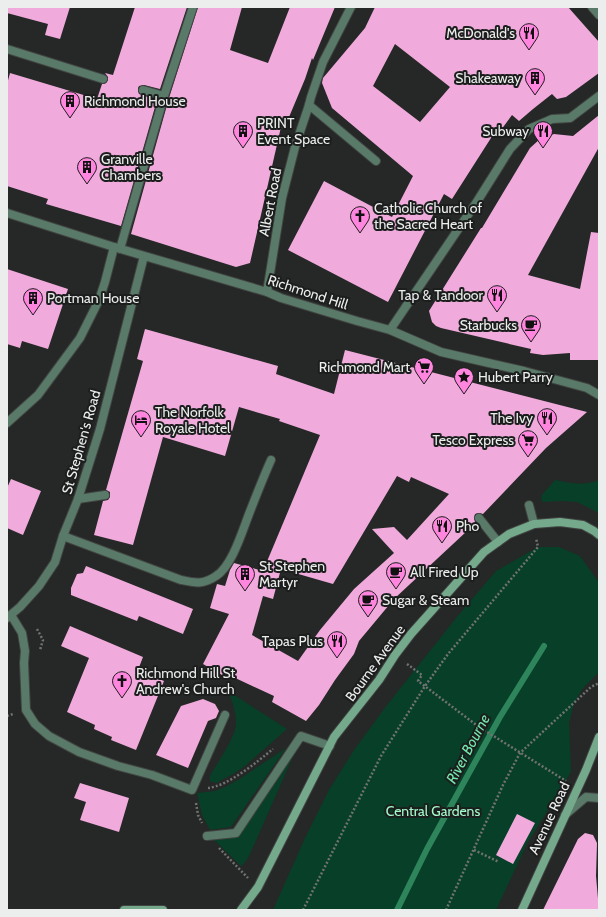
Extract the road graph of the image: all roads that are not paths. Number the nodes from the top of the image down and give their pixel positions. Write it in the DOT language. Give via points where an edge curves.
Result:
graph roads {
  1 [pos="192,7"];
  2 [pos="351,7"];
  3 [pos="592,7"];
  4 [pos="599,15"];
  5 [pos="7,49"];
  6 [pos="103,79"];
  7 [pos="142,90"];
  8 [pos="164,96"];
  9 [pos="599,96"];
  10 [pos="310,105"];
  11 [pos="376,161"];
  12 [pos="7,213"];
  13 [pos="117,248"];
  14 [pos="144,256"];
  15 [pos="267,292"];
  16 [pos="390,330"];
  17 [pos="599,395"];
  18 [pos="7,423"];
  19 [pos="270,460"];
  20 [pos="105,495"];
  21 [pos="78,499"];
  22 [pos="529,505"];
  23 [pos="479,518"];
  24 [pos="534,524"];
  25 [pos="599,535"];
  26 [pos="63,536"];
  27 [pos="498,542"];
  28 [pos="9,616"];
  29 [pos="225,714"];
  30 [pos="599,737"];
  31 [pos="330,746"];
  32 [pos="599,798"];
  33 [pos="565,815"];
  34 [pos="207,836"];
  35 [pos="124,910"];
  36 [pos="163,910"];
  37 [pos="241,910"];
  38 [pos="522,910"];
  1 -- 8 [label="street"];
  2 -- 10 [label="street, Albert Road" via="323,62"];
  3 -- 4 [label="street"];
  5 -- 6 [label="street"];
  7 -- 8 [label="street"];
  8 -- 13 [label="street"];
  9 -- 16 [label="street" via="570,118 552,119 530,129 510,149"];
  10 -- 11 [label="street"];
  10 -- 15 [label="street, Albert Road" via="295,147 282,198"];
  12 -- 13 [label="street, Richmond Hill"];
  13 -- 14 [label="street, Richmond Hill"];
  13 -- 18 [label="street" via="99,300 80,338 38,395"];
  14 -- 15 [label="street, Richmond Hill"];
  14 -- 21 [label="street, St Stephen's Road" via="100,428"];
  15 -- 16 [label="street, Richmond Hill"];
  16 -- 17 [label="street, Richmond Hill" via="441,352 587,388"];
  19 -- 26 [label="street" via="236,547 225,567 217,576 206,581 196,583 176,578"];
  20 -- 21 [label="street"];
  21 -- 26 [label="street, St Stephen's Road"];
  22 -- 24 [label="street"];
  23 -- 27 [label="street"];
  24 -- 25 [label="street, Bourne Avenue" via="560,522 583,525"];
  24 -- 27 [label="street, Bourne Avenue" via="509,534"];
  26 -- 28 [label="street, St Stephen's Road" via="55,562 39,586"];
  27 -- 31 [label="street, Bourne Avenue" via="484,552 411,634 334,737"];
  28 -- 29 [label="street" via="22,634 26,651 26,710 35,724 49,736 79,752 192,790"];
  30 -- 33 [label="street, Avenue Road"];
  31 -- 34 [label="street" via="301,736 236,833"];
  31 -- 37 [label="street, Bourne Avenue" via="258,887"];
  32 -- 33 [label="street" via="586,797"];
  33 -- 38 [label="street, Avenue Road"];
  35 -- 36 [label="street"];
}
